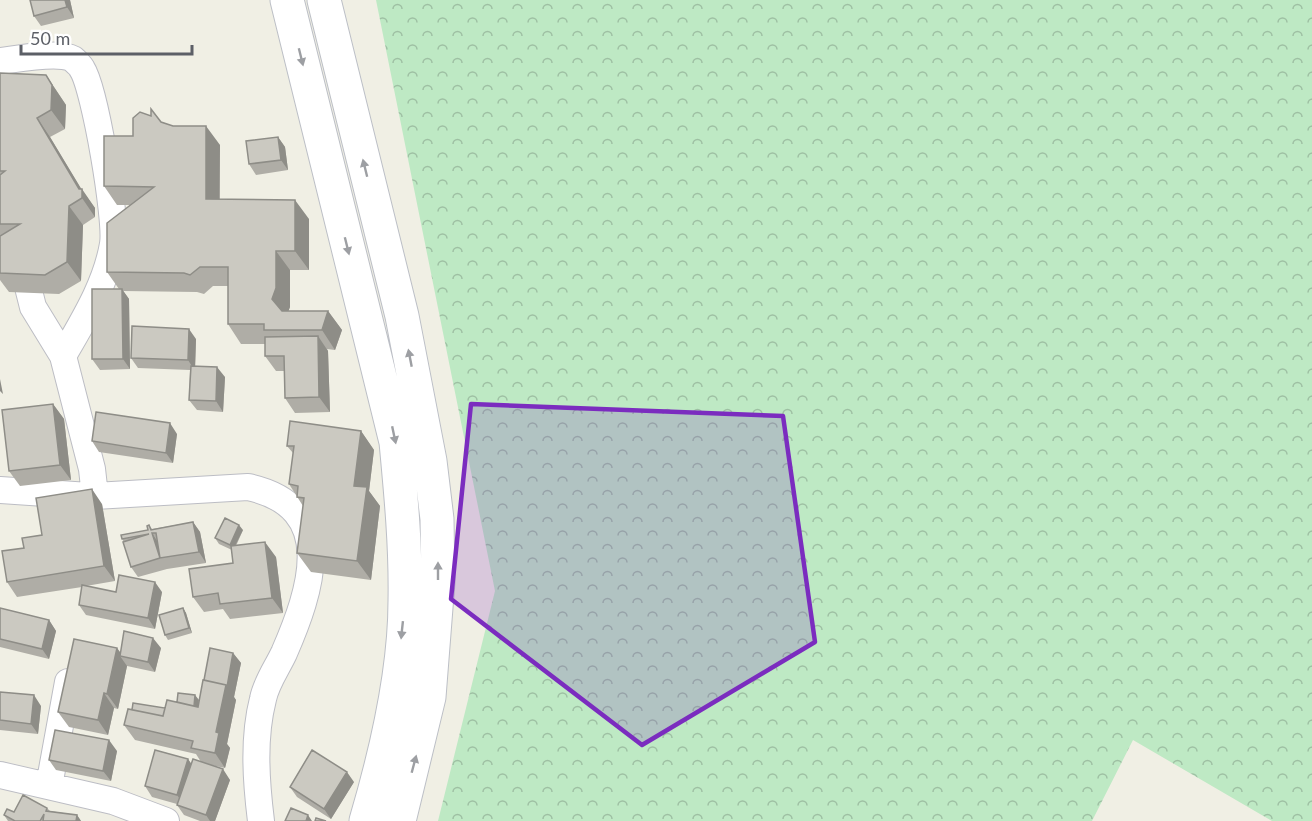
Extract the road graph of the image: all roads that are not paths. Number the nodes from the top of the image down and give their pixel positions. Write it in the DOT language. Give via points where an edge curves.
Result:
graph roads {
  1 [pos="287,0"];
  2 [pos="324,0"];
  3 [pos="0,61"];
  4 [pos="17,238"];
  5 [pos="63,356"];
  6 [pos="0,490"];
  7 [pos="95,496"];
  8 [pos="70,667"];
  9 [pos="0,775"];
  10 [pos="49,786"];
  11 [pos="125,814"];
  12 [pos="166,821"];
  13 [pos="261,821"];
  14 [pos="366,821"];
  15 [pos="399,821"];
  1 -- 14 [label="main road, one-way" via="396,442 402,502 405,603 400,655 391,727"];
  15 -- 2 [label="main road, one-way" via="429,697 438,582 437,519 402,316"];
  3 -- 5 [label="street" via="56,56 72,59 82,68 93,99 113,241 107,269 92,304"];
  4 -- 5 [label="street" via="33,307"];
  5 -- 7 [label="street" via="92,469"];
  6 -- 7 [label="street"];
  7 -- 13 [label="street" via="249,487 283,500 307,526 310,550 305,601 263,697 258,725"];
  8 -- 10 [label="street"];
  9 -- 10 [label="street"];
  10 -- 11 [label="street"];
  11 -- 12 [label="street"];
}
